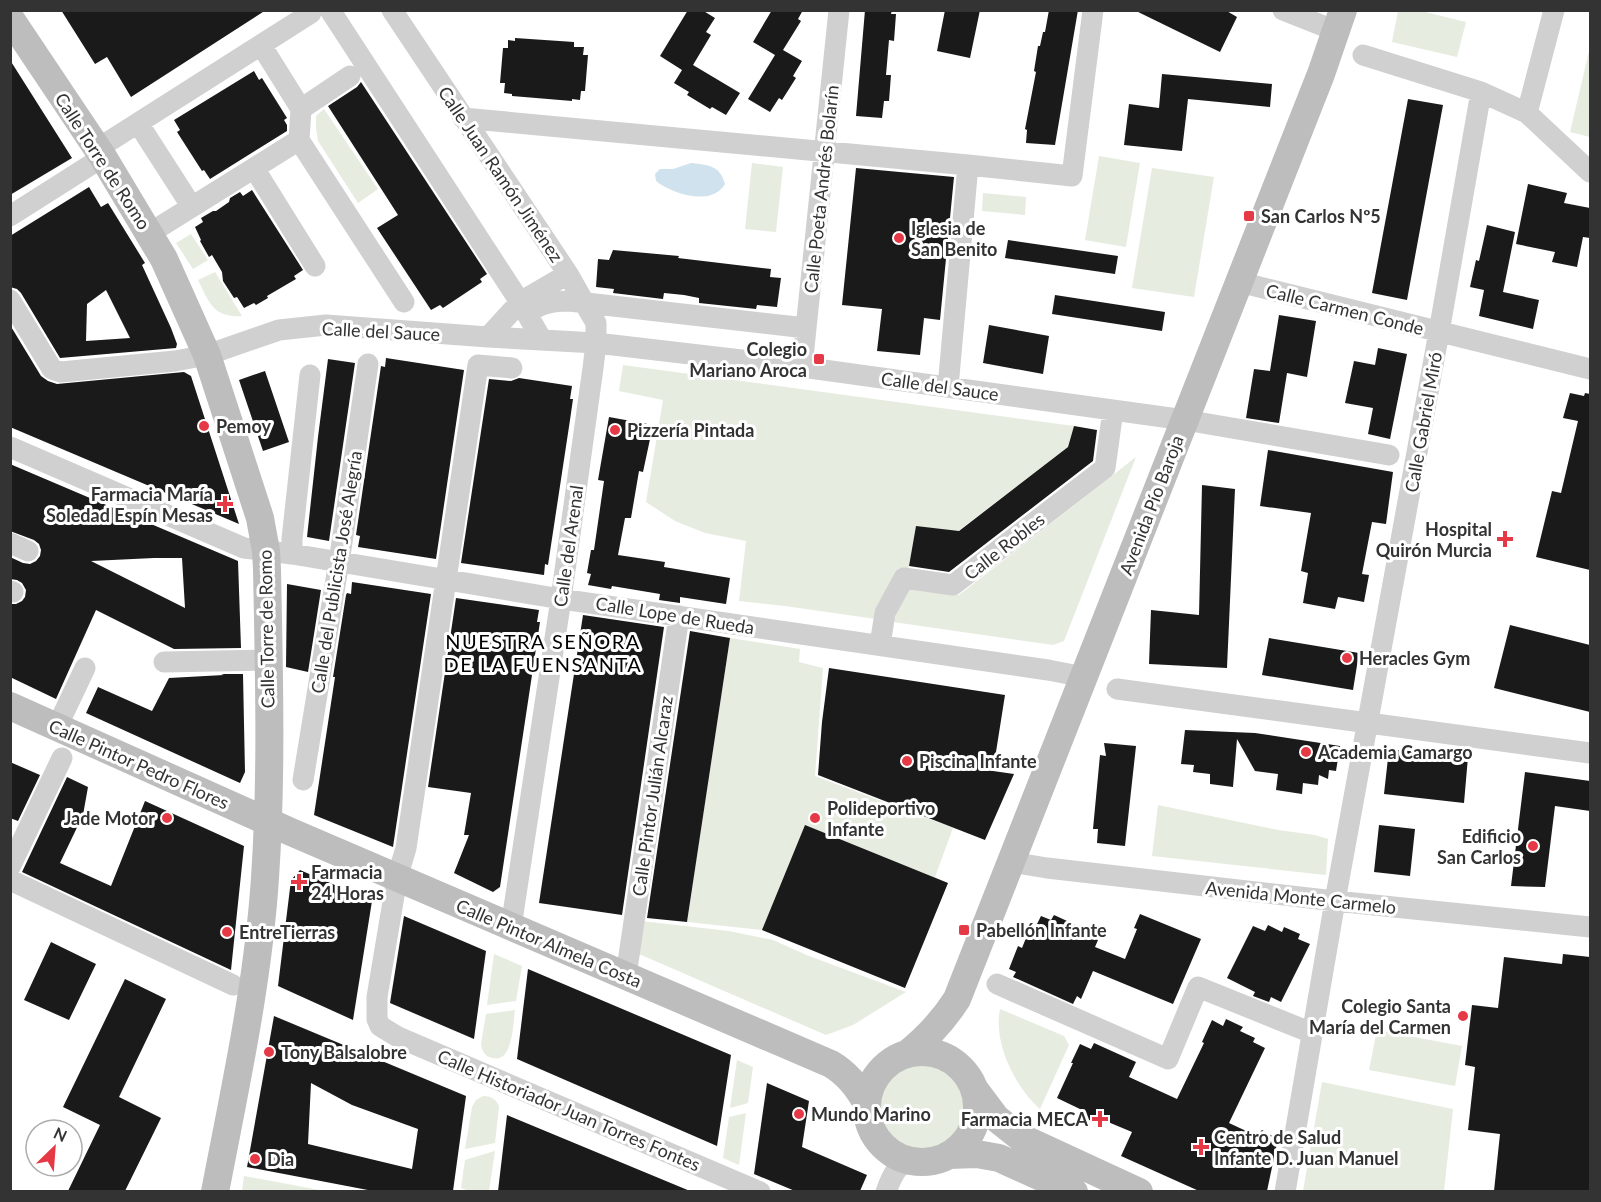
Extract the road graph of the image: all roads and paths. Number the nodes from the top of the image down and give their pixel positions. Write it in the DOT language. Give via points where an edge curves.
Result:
graph roads {
  1 [pos="392,10"];
  2 [pos="839,10"];
  3 [pos="1093,10"];
  4 [pos="1283,10"];
  5 [pos="1554,10"];
  6 [pos="320,12"];
  7 [pos="10,18"];
  8 [pos="1340,21"];
  9 [pos="261,45"];
  10 [pos="1363,55"];
  11 [pos="350,76"];
  12 [pos="1481,92"];
  13 [pos="301,109"];
  14 [pos="1527,113"];
  15 [pos="463,118"];
  16 [pos="138,123"];
  17 [pos="299,140"];
  18 [pos="825,151"];
  19 [pos="100,153"];
  20 [pos="968,165"];
  21 [pos="254,168"];
  22 [pos="1590,172"];
  23 [pos="192,207"];
  24 [pos="10,216"];
  25 [pos="150,233"];
  26 [pos="315,266"];
  27 [pos="568,274"];
  28 [pos="1239,282"];
  29 [pos="10,300"];
  30 [pos="404,302"];
  31 [pos="585,304"];
  32 [pos="523,308"];
  33 [pos="806,328"];
  34 [pos="1439,332"];
  35 [pos="488,337"];
  36 [pos="542,340"];
  37 [pos="596,343"];
  38 [pos="207,355"];
  39 [pos="368,364"];
  40 [pos="802,367"];
  41 [pos="512,368"];
  42 [pos="1590,369"];
  43 [pos="310,375"];
  44 [pos="948,387"];
  45 [pos="1113,410"];
  46 [pos="1185,420"];
  47 [pos="10,447"];
  48 [pos="1389,455"];
  49 [pos="279,553"];
  50 [pos="339,562"];
  51 [pos="445,580"];
  52 [pos="561,599"];
  53 [pos="679,616"];
  54 [pos="880,645"];
  55 [pos="268,660"];
  56 [pos="164,662"];
  57 [pos="85,668"];
  58 [pos="1084,677"];
  59 [pos="1117,689"];
  60 [pos="10,706"];
  61 [pos="1368,723"];
  62 [pos="57,727"];
  63 [pos="1590,753"];
  64 [pos="62,758"];
  65 [pos="303,780"];
  66 [pos="267,822"];
  67 [pos="1011,862"];
  68 [pos="10,867"];
  69 [pos="397,878"];
  70 [pos="10,880"];
  71 [pos="1335,901"];
  72 [pos="511,927"];
  73 [pos="1590,927"];
  74 [pos="626,976"];
  75 [pos="997,984"];
  76 [pos="233,985"];
  77 [pos="957,999"];
  78 [pos="1312,1033"];
  79 [pos="895,1061"];
  80 [pos="831,1064"];
  81 [pos="969,1080"];
  82 [pos="867,1104"];
  83 [pos="949,1155"];
  84 [pos="895,1170"];
  85 [pos="215,1191"];
  86 [pos="760,1191"];
  87 [pos="1074,1191"];
  88 [pos="1139,1191"];
  89 [pos="1285,1191"];
  1 -- 15 [label="street, Calle Juan Ramón Jiménez"];
  2 -- 18 [label="street, Calle Poeta Andrés Bolarín"];
  3 -- 20 [label="street" via="1072,176"];
  4 -- 8 [label="street"];
  5 -- 14 [label="street"];
  6 -- 9 [label="street"];
  6 -- 32 [label="street"];
  7 -- 19 [label="main road, Calle Torre de Romo"];
  8 -- 28 [label="main road, Avenida Pío Baroja"];
  9 -- 13 [label="street"];
  9 -- 16 [label="street"];
  10 -- 12 [label="street"];
  11 -- 13 [label="street"];
  12 -- 14 [label="street"];
  12 -- 34 [label="street, Calle Gabriel Miró"];
  13 -- 17 [label="street"];
  14 -- 22 [label="street"];
  15 -- 18 [label="street"];
  15 -- 27 [label="street, Calle Juan Ramón Jiménez"];
  16 -- 19 [label="street"];
  16 -- 23 [label="street"];
  17 -- 21 [label="street"];
  17 -- 30 [label="street"];
  18 -- 20 [label="street"];
  18 -- 33 [label="street, Calle Poeta Andrés Bolarín"];
  19 -- 24 [label="street"];
  19 -- 25 [label="main road, Calle Torre de Romo"];
  20 -- 44 [label="street"];
  21 -- 23 [label="street"];
  21 -- 26 [label="street"];
  23 -- 25 [label="street"];
  25 -- 38 [label="main road, Calle Torre de Romo"];
  27 -- 31 [label="street, Calle Juan Ramón Jiménez"];
  27 -- 32 [label="street"];
  28 -- 34 [label="street, Calle Carmen Conde"];
  28 -- 46 [label="main road, Avenida Pío Baroja"];
  29 -- 38 [label="street, Calle del Sauce" via="52,369 61,372"];
  31 -- 32 [label="street" via="553,301"];
  31 -- 33 [label="street"];
  31 -- 37 [label="street, Calle Juan Ramón Jiménez" via="596,323"];
  32 -- 35 [label="street"];
  32 -- 36 [label="street"];
  33 -- 40 [label="street, Calle Poeta Andrés Bolarín"];
  34 -- 42 [label="street, Calle Carmen Conde"];
  34 -- 61 [label="street, Calle Gabriel Miró"];
  35 -- 36 [label="street, Calle del Sauce"];
  35 -- 38 [label="street, Calle del Sauce" via="326,325 279,330"];
  36 -- 37 [label="street, Calle del Sauce"];
  37 -- 40 [label="street, Calle del Sauce"];
  37 -- 52 [label="street, Calle del Arenal"];
  38 -- 49 [label="main road, Calle Torre de Romo" via="260,518"];
  39 -- 50 [label="street, Calle del Publicista José Alegría"];
  40 -- 44 [label="street, Calle del Sauce"];
  41 -- 51 [label="street" via="478,365"];
  43 -- 49 [label="street, Calle Torre de Romo" via="292,539"];
  44 -- 45 [label="street, Calle del Sauce"];
  45 -- 46 [label="street, Calle del Sauce"];
  45 -- 54 [label="street, Calle Robles" via="1105,468 953,585 904,578 885,613"];
  46 -- 48 [label="street, Calle del Sauce"];
  46 -- 58 [label="main road, Avenida Pío Baroja"];
  47 -- 49 [label="street, Calle Lope de Rueda" via="244,548"];
  49 -- 50 [label="street, Calle Lope de Rueda"];
  49 -- 55 [label="main road, Calle Torre de Romo"];
  50 -- 51 [label="street, Calle Lope de Rueda"];
  50 -- 65 [label="street, Calle del Publicista José Alegría"];
  51 -- 52 [label="street, Calle Lope de Rueda"];
  51 -- 69 [label="street" via="406,848"];
  52 -- 53 [label="street, Calle Lope de Rueda"];
  52 -- 72 [label="street, Calle del Arenal"];
  53 -- 54 [label="street, Calle Lope de Rueda"];
  53 -- 74 [label="street, Calle Pintor Julián Alcaraz"];
  54 -- 58 [label="street, Calle Lope de Rueda"];
  55 -- 56 [label="street"];
  55 -- 66 [label="main road, Calle Torre de Romo"];
  57 -- 62 [label="street"];
  58 -- 67 [label="main road, Avenida Pío Baroja"];
  59 -- 61 [label="street"];
  60 -- 62 [label="main road, Calle Pintor Pedro Flores"];
  61 -- 63 [label="street"];
  61 -- 71 [label="street, Calle Gabriel Miró"];
  62 -- 66 [label="main road, Calle Pintor Pedro Flores"];
  64 -- 68 [label="street"];
  66 -- 69 [label="main road, Calle Pintor Almela Costa"];
  66 -- 85 [label="main road, Calle Torre de Romo" via="252,994"];
  67 -- 71 [label="street, Avenida Monte Carmelo"];
  67 -- 77 [label="main road, Avenida Pío Baroja"];
  69 -- 72 [label="main road, Calle Pintor Almela Costa"];
  69 -- 86 [label="street, Calle Historiador Juan Torres Fontes" via="376,998 380,1026"];
  70 -- 76 [label="street"];
  71 -- 73 [label="street, Avenida Monte Carmelo"];
  71 -- 78 [label="street, Calle Gabriel Miró"];
  72 -- 74 [label="main road, Calle Pintor Almela Costa"];
  74 -- 80 [label="main road, Calle Pintor Almela Costa"];
  75 -- 78 [label="street" via="1168,1059 1198,987"];
  77 -- 79 [label="main road, Avenida Pío Baroja" via="941,1023"];
  77 -- 81 [label="main road, Avenida Pío Baroja" via="956,1026"];
  78 -- 89 [label="street, Calle Gabriel Miró"];
  79 -- 80 [label="main road, Calle Pintor Almela Costa" via="868,1070"];
  79 -- 81 [label="main road" via="916,1052 933,1053 950,1059"];
  79 -- 82 [label="main road" via="878,1074"];
  80 -- 82 [label="main road, Calle Pintor Almela Costa" via="851,1079"];
  81 -- 83 [label="main road" via="977,1115 972,1131"];
  81 -- 88 [label="main road" via="996,1118 1020,1137"];
  82 -- 84 [label="main road" via="875,1134"];
  83 -- 84 [label="main road"];
  83 -- 87 [label="main road" via="999,1158"];
}
